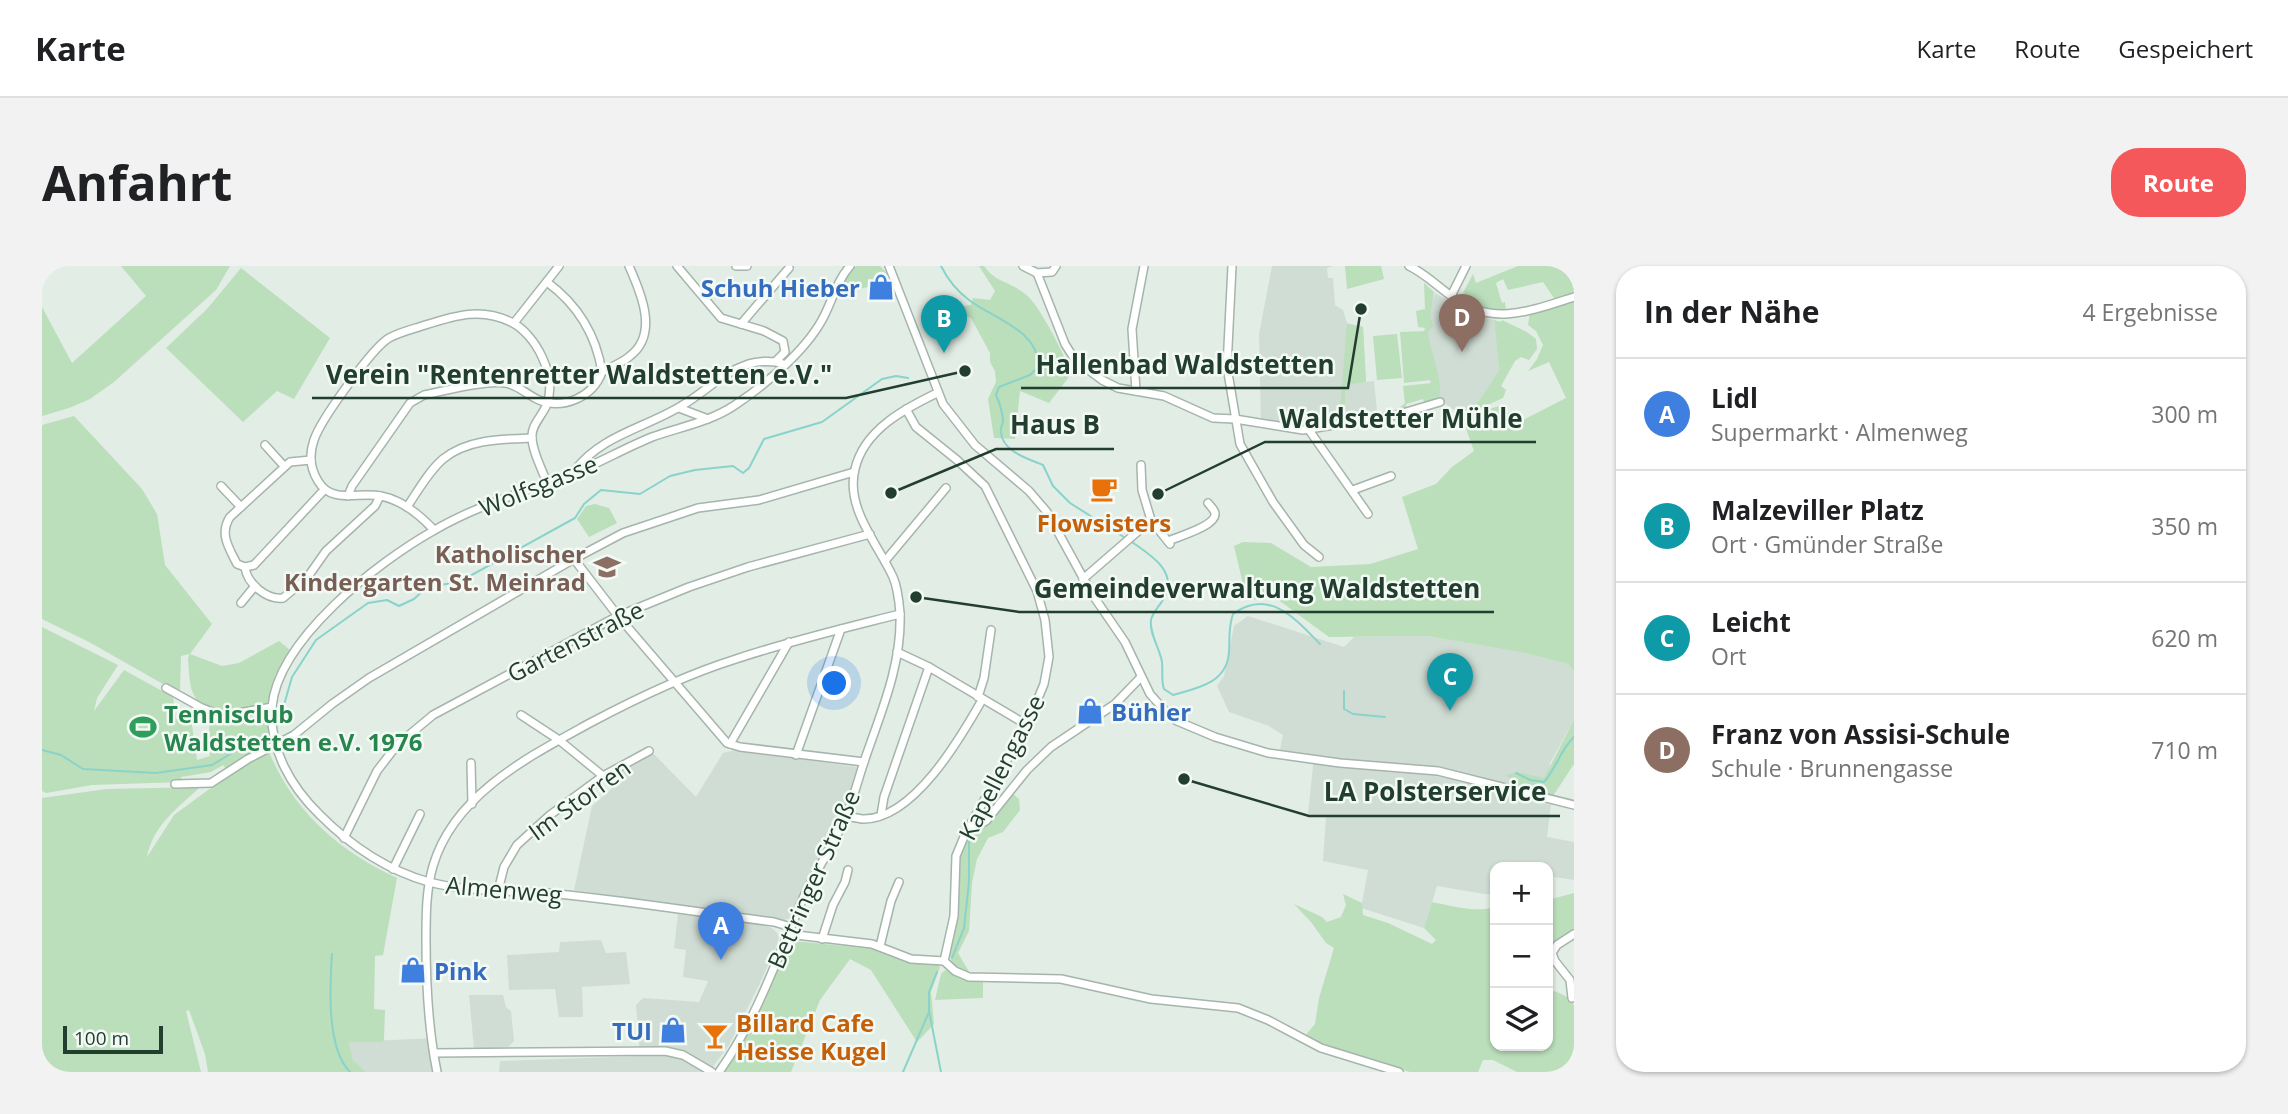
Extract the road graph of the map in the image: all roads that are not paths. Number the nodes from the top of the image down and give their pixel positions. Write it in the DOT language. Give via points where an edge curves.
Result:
graph roads {
  1 [pos="559,266"];
  2 [pos="629,266"];
  3 [pos="677,266"];
  4 [pos="736,266"];
  5 [pos="747,266"];
  6 [pos="850,266"];
  7 [pos="889,266"];
  8 [pos="1023,266"];
  9 [pos="1056,266"];
  10 [pos="1144,266"];
  11 [pos="1231,266"];
  12 [pos="1409,266"];
  13 [pos="1466,266"];
  14 [pos="789,268"];
  15 [pos="1037,273"];
  16 [pos="547,282"];
  17 [pos="1451,296"];
  18 [pos="1574,297"];
  19 [pos="513,323"];
  20 [pos="741,324"];
  21 [pos="780,363"];
  22 [pos="601,372"];
  23 [pos="1136,391"];
  24 [pos="937,393"];
  25 [pos="548,402"];
  26 [pos="1440,402"];
  27 [pos="680,408"];
  28 [pos="906,409"];
  29 [pos="708,419"];
  30 [pos="1235,419"];
  31 [pos="1309,430"];
  32 [pos="532,438"];
  33 [pos="265,445"];
  34 [pos="311,460"];
  35 [pos="1142,465"];
  36 [pos="285,466"];
  37 [pos="854,472"];
  38 [pos="573,473"];
  39 [pos="1391,476"];
  40 [pos="547,483"];
  41 [pos="221,486"];
  42 [pos="946,488"];
  43 [pos="324,490"];
  44 [pos="1353,490"];
  45 [pos="348,496"];
  46 [pos="380,496"];
  47 [pos="1208,503"];
  48 [pos="241,506"];
  49 [pos="407,507"];
  50 [pos="1368,514"];
  51 [pos="1151,520"];
  52 [pos="434,530"];
  53 [pos="870,534"];
  54 [pos="1319,557"];
  55 [pos="574,559"];
  56 [pos="885,561"];
  57 [pos="245,567"];
  58 [pos="1083,579"];
  59 [pos="255,586"];
  60 [pos="241,603"];
  61 [pos="900,614"];
  62 [pos="618,616"];
  63 [pos="841,629"];
  64 [pos="991,630"];
  65 [pos="789,642"];
  66 [pos="897,652"];
  67 [pos="929,667"];
  68 [pos="1141,677"];
  69 [pos="673,682"];
  70 [pos="166,688"];
  71 [pos="980,699"];
  72 [pos="272,708"];
  73 [pos="521,715"];
  74 [pos="1027,725"];
  75 [pos="559,740"];
  76 [pos="276,744"];
  77 [pos="730,744"];
  78 [pos="649,751"];
  79 [pos="796,755"];
  80 [pos="864,762"];
  81 [pos="471,763"];
  82 [pos="603,776"];
  83 [pos="175,784"];
  84 [pos="471,804"];
  85 [pos="1574,805"];
  86 [pos="420,814"];
  87 [pos="881,815"];
  88 [pos="846,816"];
  89 [pos="966,832"];
  90 [pos="344,838"];
  91 [pos="393,869"];
  92 [pos="848,870"];
  93 [pos="430,882"];
  94 [pos="899,882"];
  95 [pos="498,891"];
  96 [pos="790,930"];
  97 [pos="1574,934"];
  98 [pos="822,939"];
  99 [pos="880,946"];
  100 [pos="944,961"];
  101 [pos="1572,998"];
  102 [pos="433,1053"];
  103 [pos="437,1072"];
  104 [pos="712,1072"];
  105 [pos="719,1072"];
  106 [pos="1399,1072"];
  1 -- 16 [label="street"];
  2 -- 22 [label="street" via="646,329 632,355"];
  3 -- 20 [label="street" via="721,318"];
  4 -- 5 [label="street"];
  6 -- 21 [label="street, Wolfsgasse" via="816,330"];
  7 -- 24 [label="street"];
  8 -- 15 [label="street"];
  9 -- 15 [label="street" via="1052,272"];
  10 -- 23 [label="street" via="1132,329"];
  11 -- 30 [label="street" via="1227,367"];
  12 -- 17 [label="street"];
  13 -- 17 [label="street"];
  14 -- 20 [label="street"];
  15 -- 23 [label="street" via="1075,360 1110,384"];
  16 -- 19 [label="street"];
  16 -- 22 [label="street" via="580,313"];
  17 -- 18 [label="street" via="1494,315"];
  19 -- 25 [label="street" via="537,347 545,365"];
  19 -- 34 [label="street" via="471,312 390,337 369,357 314,437"];
  20 -- 21 [label="street" via="783,341 786,345"];
  21 -- 27 [label="street" via="743,365"];
  21 -- 29 [label="street, Wolfsgasse" via="732,407"];
  22 -- 25 [label="street" via="576,400"];
  23 -- 30 [label="street" via="1164,396 1213,418"];
  24 -- 28 [label="street"];
  24 -- 58 [label="street" via="975,445 1039,501"];
  25 -- 32 [label="street"];
  25 -- 45 [label="street" via="505,383 416,398"];
  26 -- 31 [label="street" via="1396,415"];
  27 -- 29 [label="street"];
  27 -- 38 [label="street" via="612,439 587,455"];
  28 -- 37 [label="street" via="867,443"];
  28 -- 74 [label="street, Kapellengasse" via="916,427 985,486 1037,591 1049,657 1044,684"];
  29 -- 38 [label="street, Wolfsgasse" via="651,438"];
  30 -- 31 [label="street"];
  30 -- 54 [label="street" via="1240,444 1273,502 1304,545"];
  31 -- 44 [label="street"];
  32 -- 40 [label="street"];
  32 -- 49 [label="street" via="497,440 459,450 431,472"];
  33 -- 36 [label="street"];
  34 -- 36 [label="street"];
  34 -- 43 [label="street"];
  35 -- 51 [label="street" via="1142,490"];
  36 -- 48 [label="street"];
  37 -- 53 [label="street, Bettringer Straße" via="857,503"];
  37 -- 55 [label="street" via="759,500 676,514 623,533"];
  38 -- 40 [label="street, Wolfsgasse"];
  39 -- 44 [label="street"];
  40 -- 52 [label="street, Wolfsgasse" via="486,504"];
  41 -- 48 [label="street"];
  42 -- 56 [label="street"];
  43 -- 45 [label="street"];
  43 -- 57 [label="street" via="270,550"];
  44 -- 50 [label="street"];
  45 -- 46 [label="street"];
  46 -- 49 [label="street"];
  46 -- 59 [label="street" via="326,551 307,578 283,598 269,597"];
  47 -- 51 [label="street" via="1215,517 1169,543"];
  48 -- 57 [label="street" via="224,528 237,564"];
  49 -- 52 [label="street"];
  51 -- 58 [label="street"];
  52 -- 72 [label="street, Wolfsgasse" via="388,560 323,617 288,662"];
  53 -- 56 [label="street, Bettringer Straße"];
  53 -- 62 [label="street, Gartenstraße" via="748,567"];
  55 -- 62 [label="street"];
  55 -- 76 [label="street" via="369,678"];
  56 -- 61 [label="street, Bettringer Straße"];
  57 -- 59 [label="street"];
  58 -- 68 [label="street" via="1125,642"];
  59 -- 60 [label="street"];
  61 -- 63 [label="street"];
  61 -- 66 [label="street, Bettringer Straße"];
  62 -- 69 [label="street"];
  62 -- 90 [label="street, Gartenstraße" via="414,729 377,771"];
  63 -- 65 [label="street"];
  63 -- 79 [label="street"];
  64 -- 71 [label="street"];
  65 -- 69 [label="street"];
  65 -- 77 [label="street"];
  66 -- 67 [label="street"];
  66 -- 80 [label="street, Bettringer Straße"];
  67 -- 71 [label="street"];
  67 -- 87 [label="street"];
  68 -- 85 [label="street" via="1156,703 1177,720 1254,749 1289,757 1437,771"];
  68 -- 89 [label="street" via="1115,704 1051,747 986,821"];
  69 -- 75 [label="street"];
  69 -- 77 [label="street"];
  70 -- 72 [label="street" via="222,716"];
  71 -- 74 [label="street"];
  71 -- 87 [label="street" via="933,776"];
  72 -- 76 [label="street, Wolfsgasse"];
  73 -- 75 [label="street"];
  74 -- 89 [label="street, Kapellengasse"];
  75 -- 82 [label="street"];
  75 -- 84 [label="street" via="514,766"];
  76 -- 83 [label="street" via="211,783"];
  76 -- 90 [label="street, Almenweg" via="295,788"];
  77 -- 79 [label="street"];
  78 -- 82 [label="street, Im Storren"];
  79 -- 80 [label="street"];
  80 -- 88 [label="street, Bettringer Straße"];
  81 -- 84 [label="street"];
  82 -- 95 [label="street, Im Storren" via="517,845 503,867"];
  84 -- 93 [label="street" via="444,842"];
  86 -- 91 [label="street"];
  87 -- 88 [label="street" via="864,819"];
  88 -- 96 [label="street, Bettringer Straße"];
  89 -- 100 [label="street, Kapellengasse" via="956,856 954,916"];
  90 -- 91 [label="street, Almenweg"];
  91 -- 93 [label="street, Almenweg"];
  92 -- 98 [label="street"];
  93 -- 95 [label="street, Almenweg"];
  93 -- 102 [label="street" via="426,978"];
  94 -- 99 [label="street"];
  95 -- 96 [label="street, Almenweg" via="581,896 774,922"];
  96 -- 98 [label="street, Almenweg"];
  96 -- 105 [label="street, Bettringer Straße" via="742,1036"];
  97 -- 101 [label="street" via="1552,953 1570,979"];
  98 -- 99 [label="street, Almenweg"];
  99 -- 100 [label="street, Almenweg" via="911,959"];
  100 -- 106 [label="street" via="969,977 1061,979 1152,999 1238,1008 1321,1048"];
  102 -- 103 [label="street"];
  102 -- 104 [label="street" via="665,1051 683,1055"];
}
